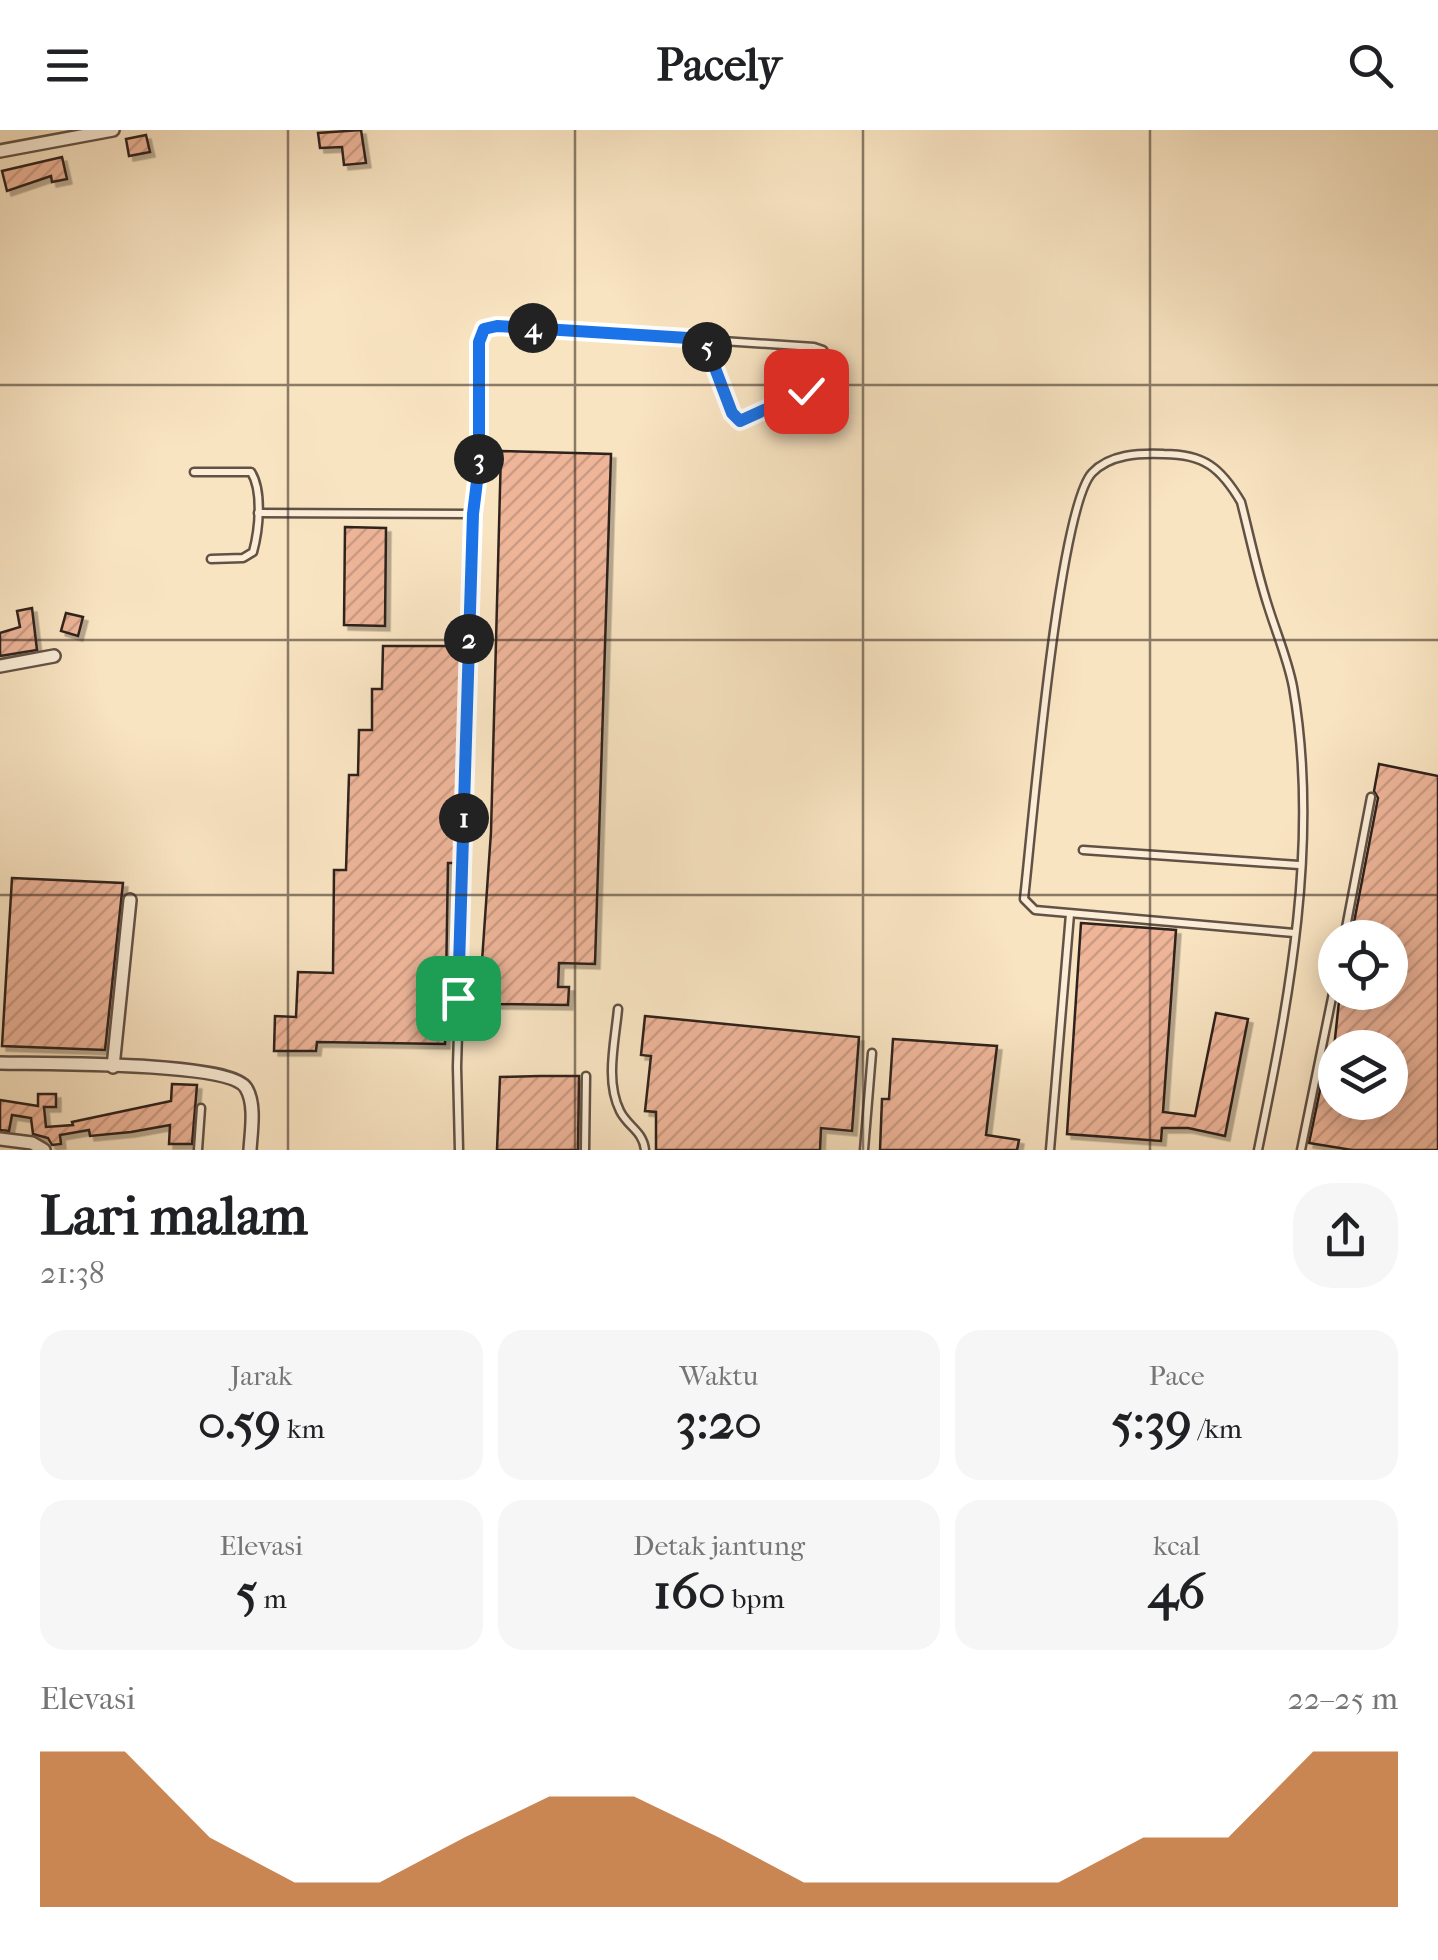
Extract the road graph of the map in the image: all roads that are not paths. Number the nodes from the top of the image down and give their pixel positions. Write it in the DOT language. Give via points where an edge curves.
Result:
graph roads {
  1 [pos="113,130"];
  2 [pos="82,132"];
  3 [pos="0,152"];
  4 [pos="704,339"];
  5 [pos="194,472"];
  6 [pos="258,513"];
  7 [pos="473,514"];
  8 [pos="211,559"];
  9 [pos="54,656"];
  10 [pos="0,666"];
  11 [pos="1371,797"];
  12 [pos="1084,850"];
  13 [pos="1299,864"];
  14 [pos="130,900"];
  15 [pos="1070,914"];
  16 [pos="1347,920"];
  17 [pos="1294,934"];
  18 [pos="618,1009"];
  19 [pos="1329,1010"];
  20 [pos="872,1053"];
  21 [pos="0,1063"];
  22 [pos="114,1067"];
  23 [pos="586,1076"];
  24 [pos="201,1108"];
  25 [pos="0,1139"];
  26 [pos="44,1150"];
  27 [pos="198,1150"];
  28 [pos="250,1150"];
  29 [pos="458,1150"];
  30 [pos="585,1150"];
  31 [pos="645,1150"];
  32 [pos="864,1150"];
  33 [pos="1050,1150"];
  34 [pos="1258,1150"];
  35 [pos="1300,1150"];
  1 -- 2 [label="street"];
  2 -- 3 [label="street"];
  4 -- 4 [label="lane" via="814,347 830,361 806,391 740,421"];
  4 -- 7 [label="lane" via="484,329"];
  5 -- 6 [label="lane" via="250,472"];
  6 -- 7 [label="lane"];
  6 -- 8 [label="lane" via="250,557"];
  7 -- 29 [label="lane"];
  9 -- 10 [label="street"];
  11 -- 16 [label="lane"];
  12 -- 13 [label="lane"];
  13 -- 15 [label="lane" via="1302,776 1292,684 1241,502 1214,465 1198,457 1118,457 1092,473 1064,561 1024,899 1035,910"];
  13 -- 17 [label="lane"];
  14 -- 22 [label="street"];
  15 -- 17 [label="lane"];
  15 -- 33 [label="lane"];
  17 -- 34 [label="lane" via="1290,999"];
  18 -- 31 [label="lane" via="613,1092"];
  19 -- 35 [label="lane"];
  20 -- 32 [label="lane"];
  21 -- 22 [label="street"];
  22 -- 28 [label="street" via="234,1077 251,1100"];
  23 -- 30 [label="lane"];
  24 -- 27 [label="lane"];
  25 -- 26 [label="street"];
}
